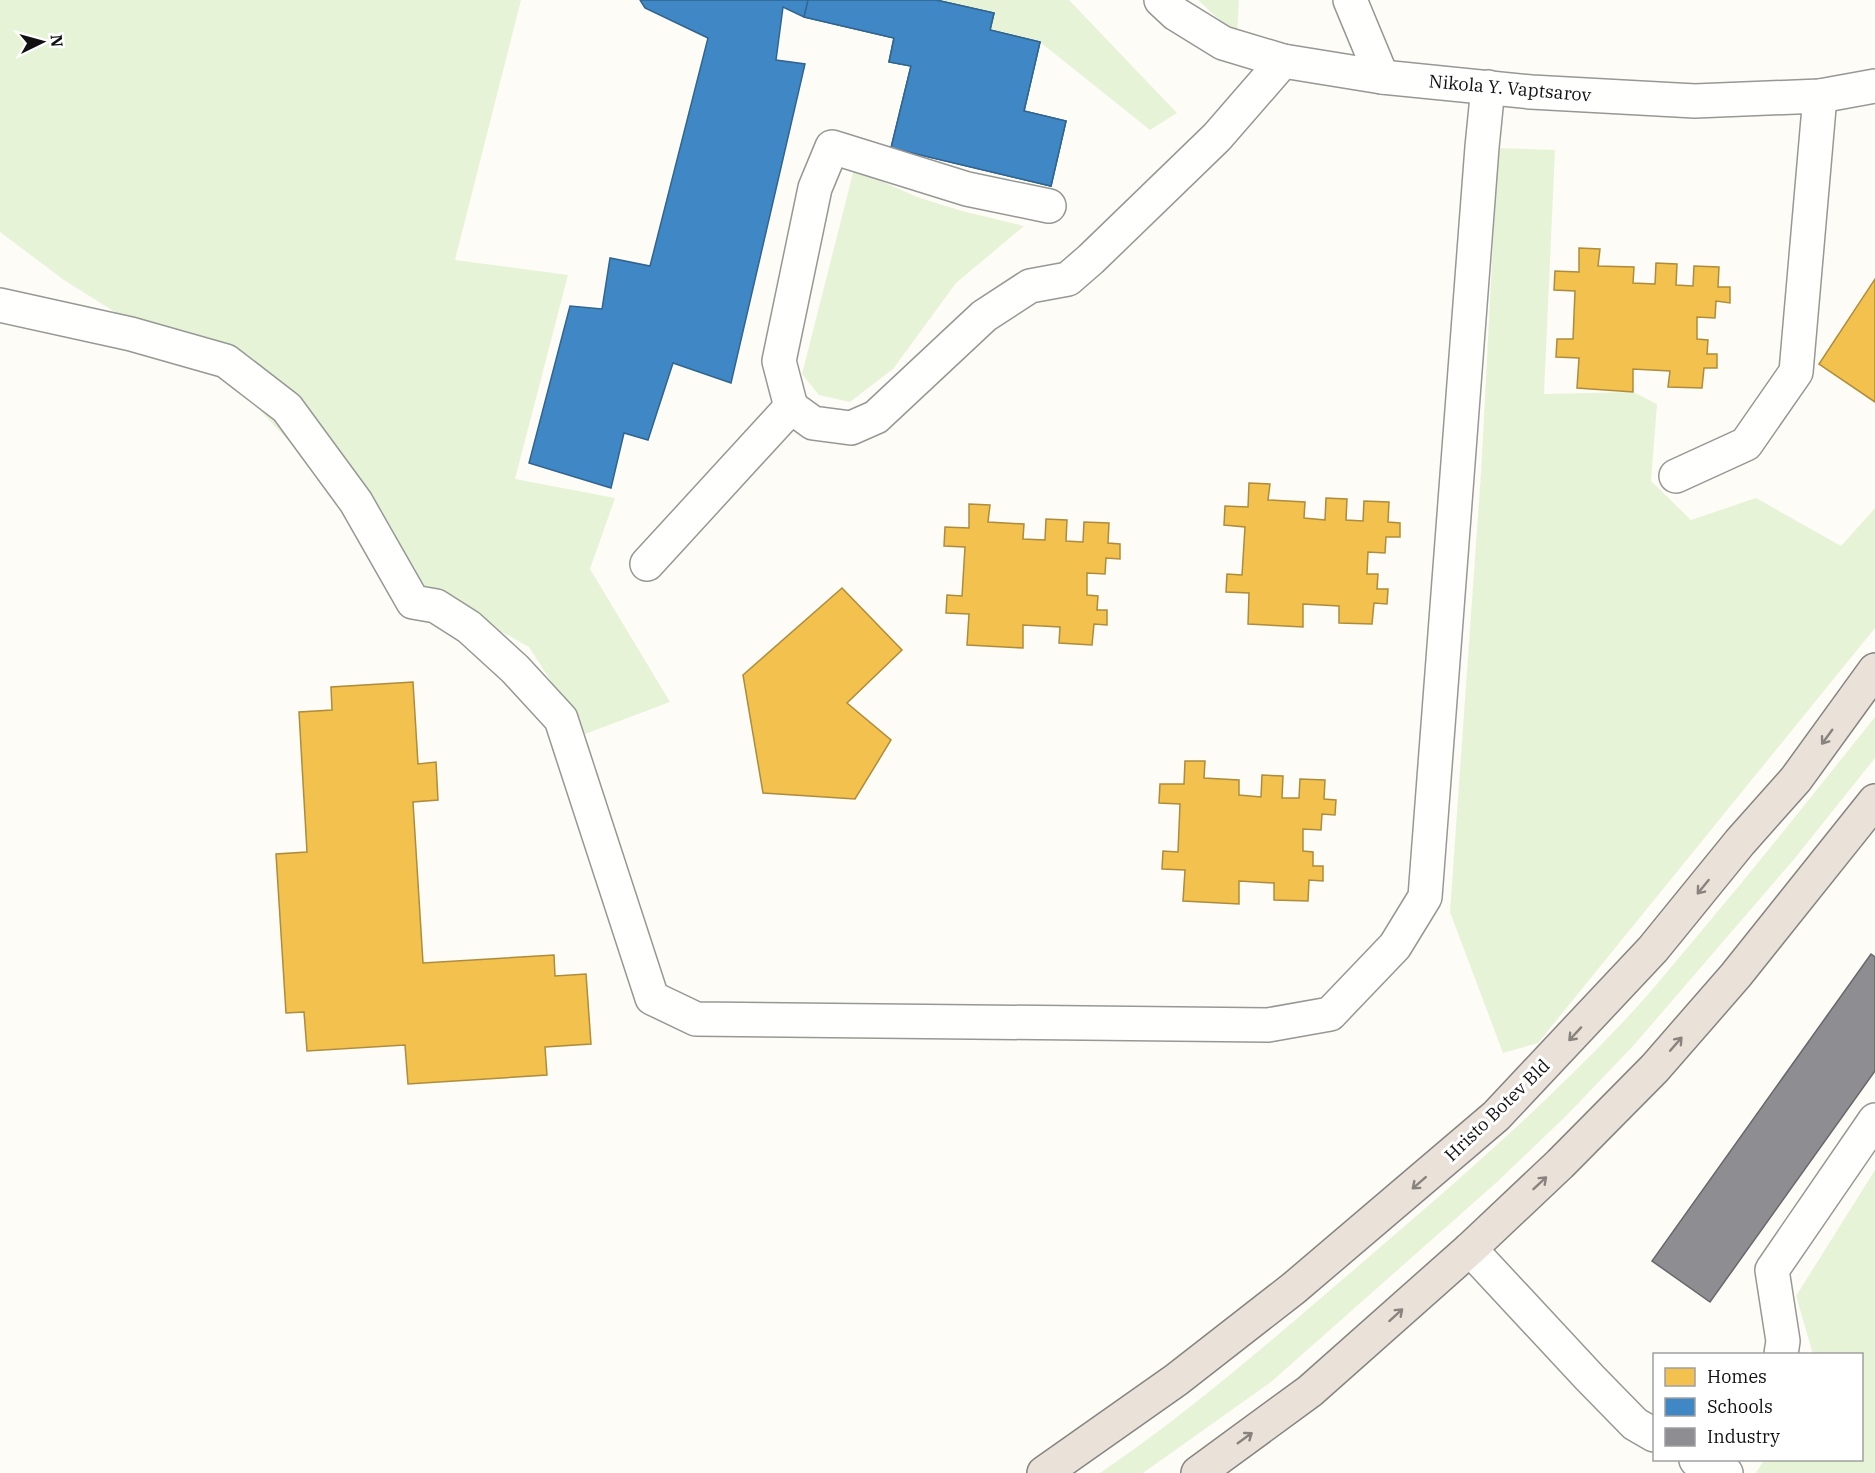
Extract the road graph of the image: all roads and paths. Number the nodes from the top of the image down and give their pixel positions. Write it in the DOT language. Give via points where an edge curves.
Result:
graph roads {
  1 [pos="1161,0"];
  2 [pos="1350,0"];
  3 [pos="1283,61"];
  4 [pos="1382,77"];
  5 [pos="1875,86"];
  6 [pos="1488,87"];
  7 [pos="1820,96"];
  8 [pos="1050,206"];
  9 [pos="0,305"];
  10 [pos="780,361"];
  11 [pos="791,407"];
  12 [pos="764,437"];
  13 [pos="1676,476"];
  14 [pos="647,564"];
  15 [pos="1875,670"];
  16 [pos="1875,801"];
  17 [pos="1875,1120"];
  18 [pos="1470,1249"];
  19 [pos="1781,1353"];
  20 [pos="1653,1435"];
  21 [pos="1698,1461"];
  22 [pos="1747,1461"];
  23 [pos="1044,1473"];
  24 [pos="1198,1473"];
  25 [pos="1726,1473"];
  26 [pos="1738,1473"];
  1 -- 3 [label="street, Nikola Y. Vaptsarov" via="1223,43"];
  2 -- 4 [label="street"];
  3 -- 4 [label="street, Nikola Y. Vaptsarov"];
  3 -- 11 [label="street" via="1218,137 1083,266 1068,279 1030,286 984,316 876,417 851,428 813,423"];
  4 -- 6 [label="street, Nikola Y. Vaptsarov"];
  5 -- 7 [label="street, Nikola Y. Vaptsarov"];
  6 -- 7 [label="street, Nikola Y. Vaptsarov" via="1695,101"];
  6 -- 9 [label="street" via="1425,897 1395,946 1330,1014 1268,1025 696,1019 652,998 561,719 469,627 436,606 413,602 356,502 287,408 226,361 130,334"];
  7 -- 13 [label="street" via="1796,372 1746,444"];
  8 -- 10 [label="street" via="967,189 832,147 814,188"];
  10 -- 11 [label="street"];
  10 -- 12 [label="street"];
  11 -- 12 [label="street"];
  12 -- 14 [label="street"];
  15 -- 23 [label="highway, Hristo Botev Bld, one-way" via="1796,779 1653,949 1496,1116 1285,1296 1176,1380"];
  18 -- 16 [label="highway, one-way" via="1655,1068 1736,975"];
  17 -- 19 [label="street" via="1772,1270 1783,1341"];
  18 -- 20 [label="street" via="1635,1424"];
  24 -- 18 [label="highway, one-way" via="1310,1390"];
  21 -- 25 [label="street"];
  22 -- 26 [label="street"];
}
